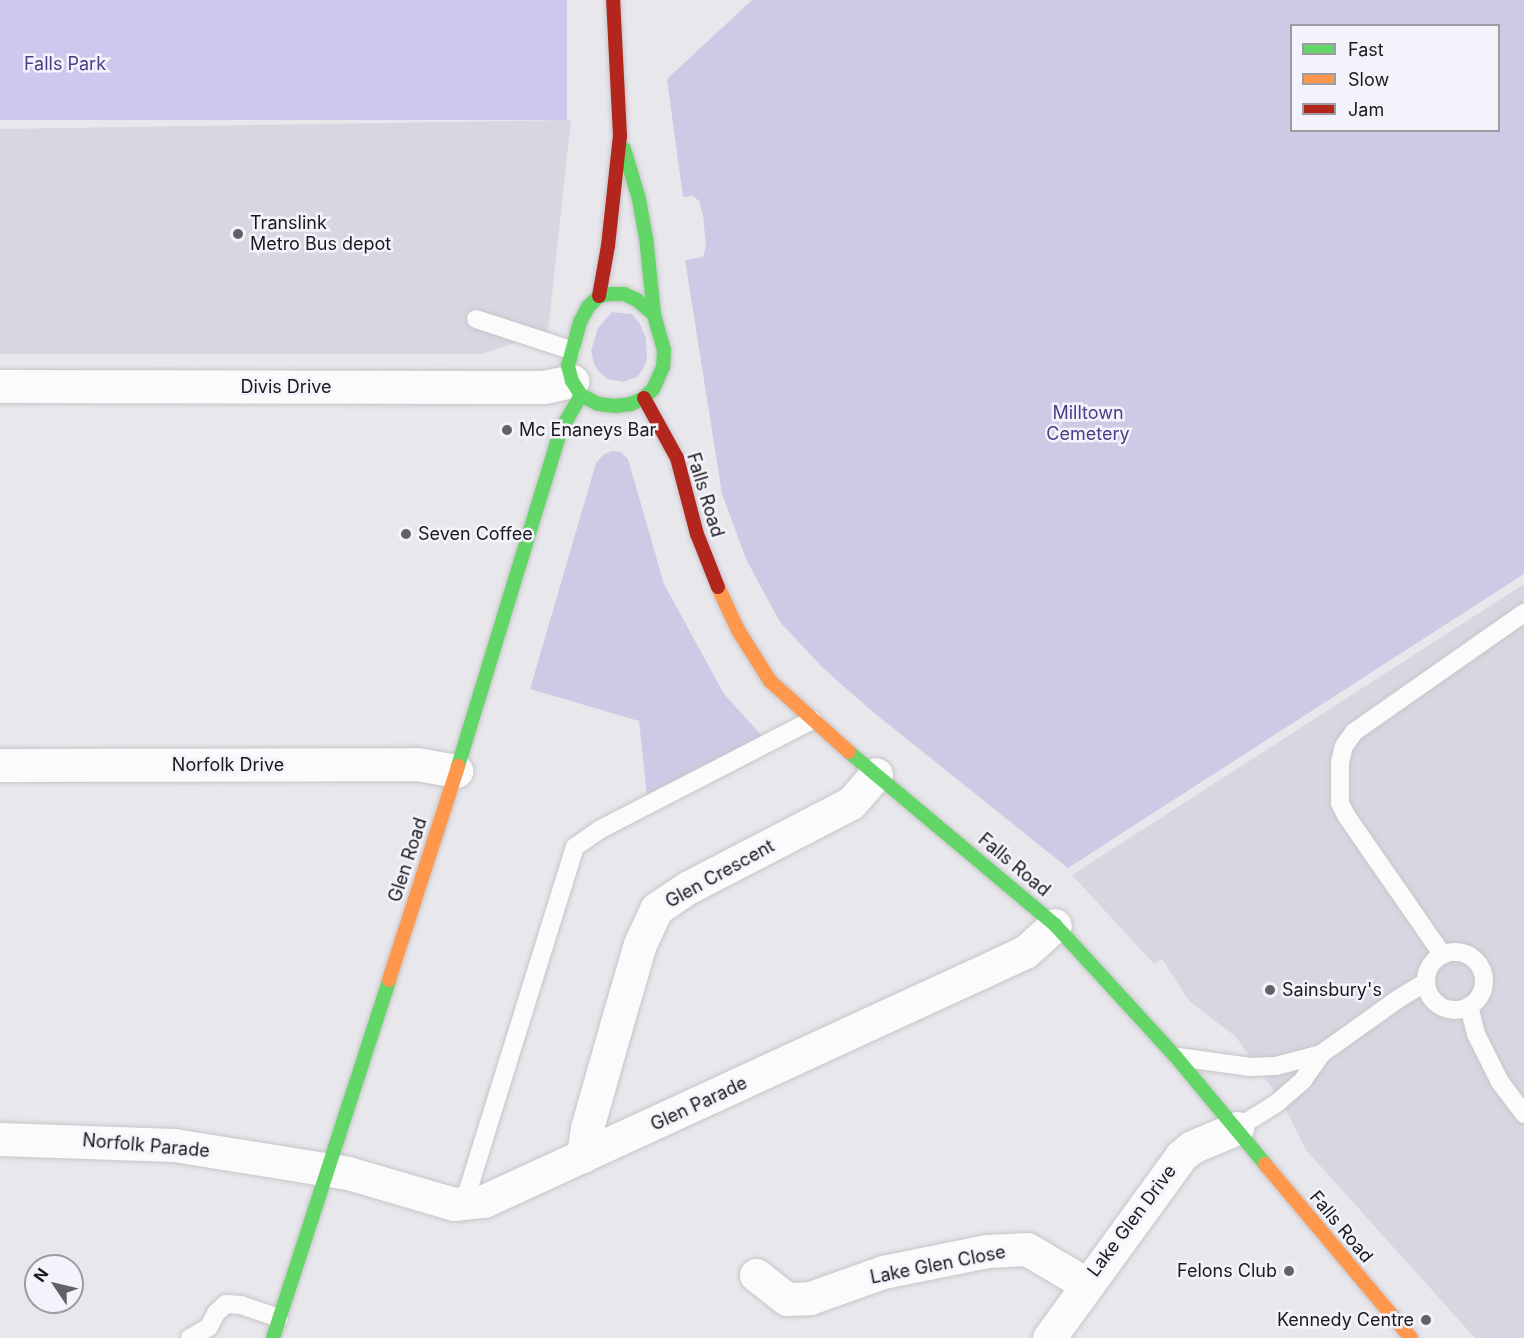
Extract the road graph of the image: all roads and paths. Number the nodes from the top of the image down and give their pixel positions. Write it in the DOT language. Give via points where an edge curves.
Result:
graph roads {
  1 [pos="613,0"];
  2 [pos="620,136"];
  3 [pos="599,296"];
  4 [pos="654,315"];
  5 [pos="476,319"];
  6 [pos="575,375"];
  7 [pos="0,387"];
  8 [pos="644,398"];
  9 [pos="1524,613"];
  10 [pos="812,720"];
  11 [pos="0,765"];
  12 [pos="456,771"];
  13 [pos="876,774"];
  14 [pos="1055,925"];
  15 [pos="1442,954"];
  16 [pos="1425,983"];
  17 [pos="1469,1006"];
  18 [pos="1321,1054"];
  19 [pos="1176,1057"];
  20 [pos="1524,1114"];
  21 [pos="1237,1128"];
  22 [pos="0,1139"];
  23 [pos="583,1156"];
  24 [pos="326,1170"];
  25 [pos="464,1203"];
  26 [pos="756,1275"];
  27 [pos="1086,1284"];
  28 [pos="279,1318"];
  29 [pos="1062,1332"];
  30 [pos="190,1338"];
  31 [pos="273,1338"];
  32 [pos="1411,1338"];
  1 -- 2 [label="main road"];
  2 -- 3 [label="main road"];
  2 -- 4 [label="main road" via="639,199"];
  3 -- 4 [label="main road" via="624,294"];
  3 -- 6 [label="main road" via="580,322"];
  4 -- 8 [label="main road" via="662,338 663,367"];
  5 -- 6 [label="lane"];
  6 -- 7 [label="street, Divis Drive" via="544,387"];
  6 -- 8 [label="main road" via="598,404 615,406"];
  6 -- 12 [label="main road, Glen Road"];
  8 -- 10 [label="main road, Falls Road" via="676,459 697,534 738,630 770,681"];
  9 -- 15 [label="lane" via="1354,732 1344,746 1340,762 1340,803 1347,817"];
  10 -- 13 [label="main road, Falls Road"];
  10 -- 25 [label="lane" via="598,830 575,847"];
  11 -- 12 [label="street, Norfolk Drive" via="417,764"];
  12 -- 24 [label="main road, Glen Road"];
  13 -- 14 [label="main road, Falls Road"];
  13 -- 23 [label="street, Glen Crescent" via="851,803 689,887 656,909 640,944 586,1128"];
  14 -- 19 [label="main road, Falls Road"];
  14 -- 23 [label="street, Glen Parade" via="1025,952"];
  15 -- 16 [label="lane" via="1429,966"];
  15 -- 17 [label="lane" via="1462,952 1478,963 1484,982 1482,992"];
  16 -- 17 [label="lane" via="1433,1001 1441,1007 1450,1010"];
  16 -- 18 [label="lane"];
  17 -- 20 [label="lane" via="1476,1034 1500,1082"];
  18 -- 19 [label="lane" via="1276,1066 1250,1068"];
  18 -- 21 [label="lane" via="1303,1080 1277,1103"];
  19 -- 21 [label="main road, Falls Road"];
  21 -- 27 [label="street, Lake Glen Drive" via="1192,1147 1181,1156"];
  21 -- 32 [label="main road, Falls Road"];
  22 -- 24 [label="street, Norfolk Parade" via="174,1145"];
  23 -- 25 [label="street, Glen Parade" via="484,1201"];
  24 -- 25 [label="street, Glen Parade" via="454,1204"];
  24 -- 28 [label="main road, Glen Road"];
  26 -- 27 [label="street, Lake Glen Close" via="786,1299 810,1298 883,1272 987,1251 1027,1249"];
  27 -- 29 [label="street, Lake Glen Drive"];
  28 -- 30 [label="lane" via="226,1304 209,1327"];
  28 -- 31 [label="main road, Glen Road"];
}
